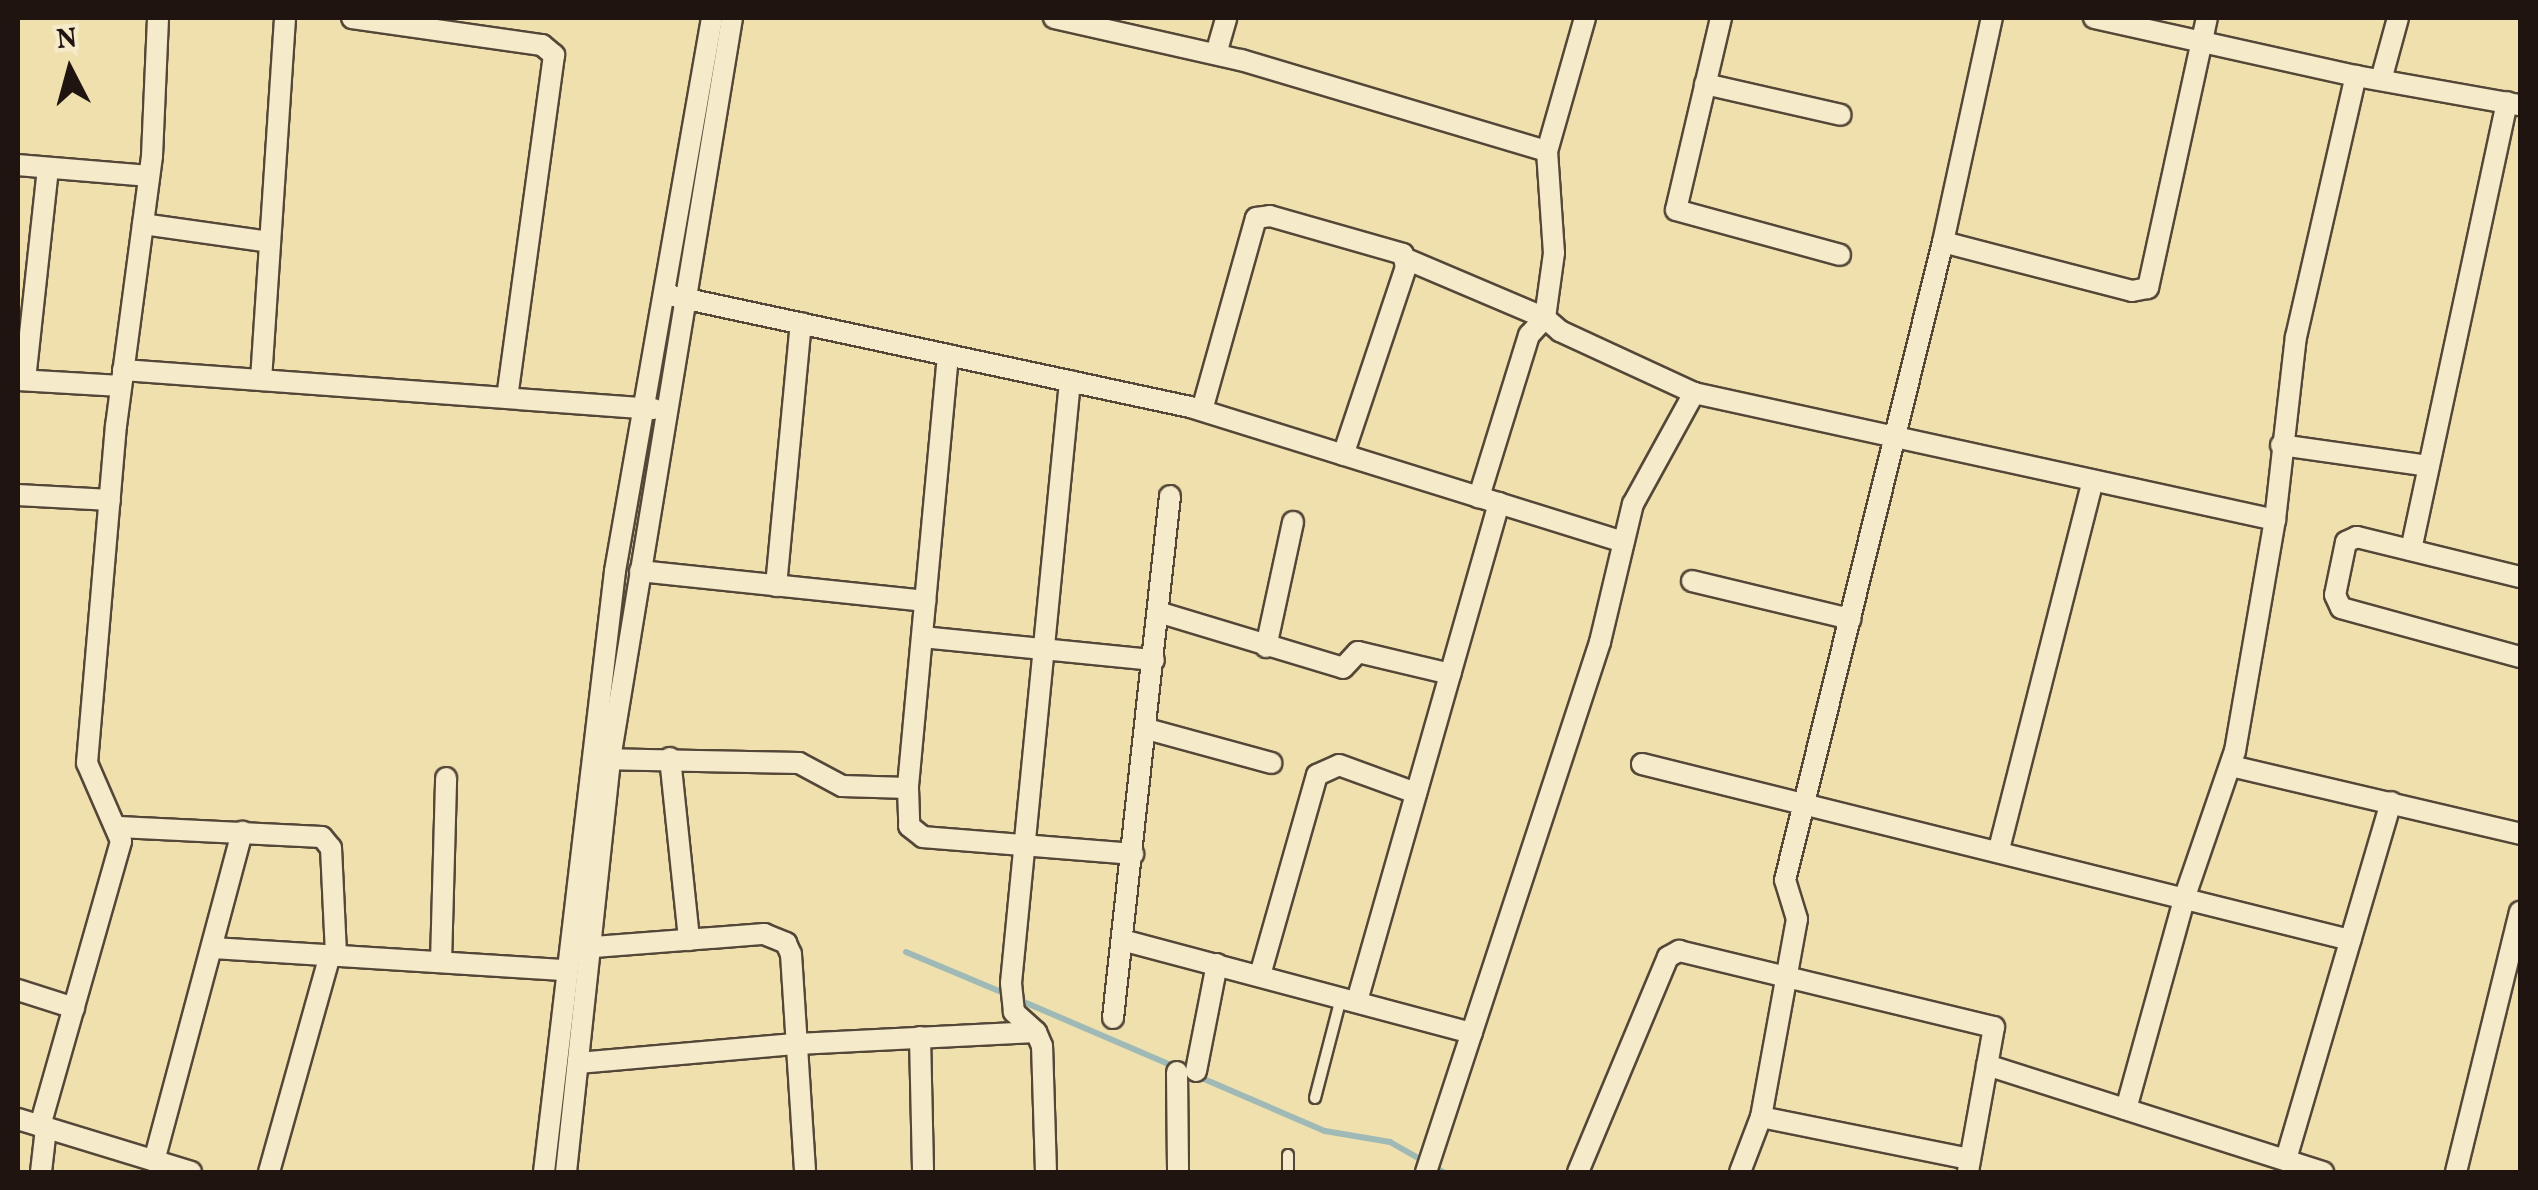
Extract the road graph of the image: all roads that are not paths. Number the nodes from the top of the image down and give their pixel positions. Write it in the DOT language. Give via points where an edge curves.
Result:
graph roads {
  1 [pos="158,18"];
  2 [pos="285,18"];
  3 [pos="352,18"];
  4 [pos="712,18"];
  5 [pos="732,18"];
  6 [pos="1054,18"];
  7 [pos="1226,18"];
  8 [pos="1585,18"];
  9 [pos="1721,18"];
  10 [pos="1992,18"];
  11 [pos="2094,18"];
  12 [pos="2207,18"];
  13 [pos="2398,18"];
  14 [pos="1085,21"];
  15 [pos="2201,44"];
  16 [pos="1216,54"];
  17 [pos="2356,76"];
  18 [pos="2382,80"];
  19 [pos="1704,84"];
  20 [pos="2514,104"];
  21 [pos="1840,116"];
  22 [pos="1547,151"];
  23 [pos="18,165"];
  24 [pos="48,168"];
  25 [pos="149,176"];
  26 [pos="142,224"];
  27 [pos="270,242"];
  28 [pos="1943,242"];
  29 [pos="1840,255"];
  30 [pos="1406,259"];
  31 [pos="662,294"];
  32 [pos="684,298"];
  33 [pos="1545,318"];
  34 [pos="802,323"];
  35 [pos="948,355"];
  36 [pos="122,378"];
  37 [pos="21,380"];
  38 [pos="261,380"];
  39 [pos="1070,381"];
  40 [pos="1694,393"];
  41 [pos="507,398"];
  42 [pos="641,408"];
  43 [pos="666,410"];
  44 [pos="1202,410"];
  45 [pos="1894,438"];
  46 [pos="2282,445"];
  47 [pos="1342,455"];
  48 [pos="2429,466"];
  49 [pos="2093,481"];
  50 [pos="18,496"];
  51 [pos="1170,496"];
  52 [pos="110,500"];
  53 [pos="1489,500"];
  54 [pos="2276,520"];
  55 [pos="1292,522"];
  56 [pos="1623,542"];
  57 [pos="2410,550"];
  58 [pos="640,571"];
  59 [pos="2520,578"];
  60 [pos="1692,581"];
  61 [pos="776,586"];
  62 [pos="925,601"];
  63 [pos="1158,612"];
  64 [pos="1850,618"];
  65 [pos="922,636"];
  66 [pos="1266,647"];
  67 [pos="1044,651"];
  68 [pos="2520,656"];
  69 [pos="1154,660"];
  70 [pos="1450,674"];
  71 [pos="1147,729"];
  72 [pos="670,758"];
  73 [pos="600,759"];
  74 [pos="1271,763"];
  75 [pos="1642,764"];
  76 [pos="2231,766"];
  77 [pos="446,778"];
  78 [pos="908,788"];
  79 [pos="1416,793"];
  80 [pos="1806,802"];
  81 [pos="2390,802"];
  82 [pos="119,827"];
  83 [pos="242,832"];
  84 [pos="2520,834"];
  85 [pos="1024,846"];
  86 [pos="1999,849"];
  87 [pos="1133,854"];
  88 [pos="2185,896"];
  89 [pos="2520,912"];
  90 [pos="689,940"];
  91 [pos="1122,940"];
  92 [pos="2350,940"];
  93 [pos="213,948"];
  94 [pos="333,956"];
  95 [pos="575,956"];
  96 [pos="441,962"];
  97 [pos="1216,964"];
  98 [pos="1260,975"];
  99 [pos="1788,976"];
  100 [pos="18,990"];
  101 [pos="1349,999"];
  102 [pos="74,1008"];
  103 [pos="1114,1018"];
  104 [pos="1036,1032"];
  105 [pos="1472,1033"];
  106 [pos="920,1037"];
  107 [pos="797,1044"];
  108 [pos="578,1063"];
  109 [pos="1987,1066"];
  110 [pos="1315,1098"];
  111 [pos="2126,1109"];
  112 [pos="1761,1117"];
  113 [pos="18,1119"];
  114 [pos="43,1127"];
  115 [pos="1288,1156"];
  116 [pos="2286,1159"];
  117 [pos="154,1161"];
  118 [pos="1969,1166"];
  119 [pos="40,1172"];
  120 [pos="190,1172"];
  121 [pos="269,1172"];
  122 [pos="544,1172"];
  123 [pos="566,1172"];
  124 [pos="806,1172"];
  125 [pos="923,1172"];
  126 [pos="1046,1172"];
  127 [pos="1178,1172"];
  128 [pos="1288,1172"];
  129 [pos="1426,1172"];
  130 [pos="1578,1172"];
  131 [pos="1740,1172"];
  132 [pos="2323,1172"];
  133 [pos="2456,1172"];
  1 -- 25 [label="street"];
  2 -- 27 [label="street"];
  3 -- 41 [label="street" via="542,45 554,56"];
  4 -- 31 [label="street"];
  5 -- 32 [label="street"];
  6 -- 14 [label="street"];
  7 -- 16 [label="street"];
  8 -- 22 [label="street"];
  9 -- 19 [label="street"];
  10 -- 28 [label="street"];
  11 -- 15 [label="street"];
  12 -- 15 [label="street"];
  13 -- 18 [label="street"];
  14 -- 16 [label="street"];
  15 -- 17 [label="street"];
  15 -- 28 [label="street" via="2148,288 2132,291"];
  16 -- 22 [label="street"];
  17 -- 18 [label="street"];
  17 -- 46 [label="street" via="2296,337"];
  18 -- 20 [label="street"];
  19 -- 21 [label="street"];
  19 -- 29 [label="street" via="1676,210"];
  20 -- 48 [label="street"];
  22 -- 33 [label="street" via="1554,253"];
  23 -- 24 [label="street"];
  24 -- 25 [label="street"];
  24 -- 37 [label="street"];
  25 -- 26 [label="street"];
  26 -- 27 [label="street"];
  26 -- 36 [label="street"];
  27 -- 38 [label="street"];
  28 -- 45 [label="street"];
  30 -- 33 [label="street"];
  30 -- 44 [label="street" via="1270,216 1256,218"];
  30 -- 47 [label="street"];
  31 -- 32 [label="street"];
  31 -- 42 [label="street"];
  32 -- 34 [label="street"];
  32 -- 43 [label="street"];
  33 -- 40 [label="street" via="1560,332"];
  33 -- 53 [label="street" via="1529,336"];
  34 -- 35 [label="street"];
  34 -- 61 [label="street"];
  35 -- 39 [label="street"];
  35 -- 62 [label="street"];
  36 -- 37 [label="street"];
  36 -- 38 [label="street"];
  36 -- 52 [label="street"];
  38 -- 41 [label="street"];
  39 -- 44 [label="street"];
  39 -- 67 [label="street"];
  40 -- 45 [label="street"];
  40 -- 56 [label="street" via="1638,490"];
  41 -- 42 [label="street"];
  42 -- 43 [label="street"];
  42 -- 73 [label="street"];
  43 -- 58 [label="street"];
  44 -- 47 [label="street"];
  45 -- 49 [label="street"];
  45 -- 64 [label="street"];
  46 -- 48 [label="street"];
  46 -- 54 [label="street"];
  47 -- 53 [label="street"];
  48 -- 57 [label="street"];
  49 -- 54 [label="street"];
  49 -- 86 [label="street"];
  50 -- 52 [label="street"];
  51 -- 63 [label="street"];
  52 -- 82 [label="street" via="87,763"];
  53 -- 56 [label="street"];
  53 -- 70 [label="street"];
  54 -- 76 [label="street"];
  55 -- 66 [label="street"];
  56 -- 105 [label="street" via="1600,642"];
  57 -- 59 [label="street"];
  57 -- 68 [label="street" via="2350,537 2336,603"];
  58 -- 61 [label="street"];
  58 -- 73 [label="street"];
  60 -- 64 [label="street"];
  61 -- 62 [label="street"];
  62 -- 65 [label="street"];
  63 -- 66 [label="street"];
  63 -- 69 [label="street"];
  64 -- 80 [label="street"];
  65 -- 67 [label="street"];
  65 -- 78 [label="street"];
  66 -- 70 [label="street" via="1345,668 1358,652"];
  67 -- 69 [label="street"];
  67 -- 85 [label="street"];
  69 -- 71 [label="street"];
  70 -- 79 [label="street"];
  71 -- 74 [label="street"];
  71 -- 87 [label="street"];
  72 -- 73 [label="street"];
  72 -- 78 [label="street" via="799,762 842,786"];
  72 -- 90 [label="street"];
  73 -- 95 [label="street"];
  75 -- 80 [label="street"];
  76 -- 81 [label="street"];
  76 -- 88 [label="street"];
  77 -- 96 [label="street"];
  78 -- 85 [label="street" via="914,833"];
  79 -- 98 [label="street" via="1339,765 1317,775"];
  79 -- 101 [label="street"];
  80 -- 86 [label="street"];
  80 -- 99 [label="street" via="1785,880 1797,919"];
  81 -- 84 [label="street"];
  81 -- 92 [label="street"];
  82 -- 83 [label="street"];
  82 -- 102 [label="street" via="120,849"];
  83 -- 93 [label="street"];
  83 -- 94 [label="street" via="315,834 328,841"];
  85 -- 87 [label="street"];
  85 -- 104 [label="street" via="1011,983 1014,1012"];
  86 -- 88 [label="street"];
  87 -- 91 [label="street"];
  88 -- 92 [label="street"];
  88 -- 111 [label="street"];
  89 -- 133 [label="street"];
  90 -- 95 [label="street"];
  90 -- 107 [label="street" via="764,934 786,943"];
  91 -- 97 [label="street"];
  91 -- 103 [label="street"];
  92 -- 116 [label="street"];
  93 -- 94 [label="street"];
  93 -- 117 [label="street"];
  94 -- 96 [label="street"];
  94 -- 121 [label="street"];
  95 -- 96 [label="street"];
  95 -- 108 [label="street"];
  95 -- 122 [label="street"];
  97 -- 98 [label="street"];
  97 -- 127 [label="street" via="1187,1072"];
  98 -- 101 [label="street"];
  99 -- 109 [label="street" via="1994,1027"];
  99 -- 112 [label="street"];
  99 -- 130 [label="street" via="1673,951"];
  100 -- 102 [label="street"];
  101 -- 105 [label="street"];
  101 -- 110 [label="lane"];
  102 -- 114 [label="street"];
  104 -- 106 [label="street"];
  104 -- 126 [label="street"];
  105 -- 129 [label="street"];
  106 -- 107 [label="street"];
  106 -- 125 [label="street"];
  107 -- 108 [label="street"];
  107 -- 124 [label="street"];
  108 -- 123 [label="street"];
  109 -- 111 [label="street"];
  109 -- 118 [label="street"];
  111 -- 116 [label="street"];
  112 -- 118 [label="street"];
  112 -- 131 [label="street"];
  113 -- 114 [label="street"];
  114 -- 117 [label="street"];
  114 -- 119 [label="street"];
  115 -- 128 [label="lane"];
  116 -- 132 [label="street"];
  117 -- 120 [label="street"];
}
